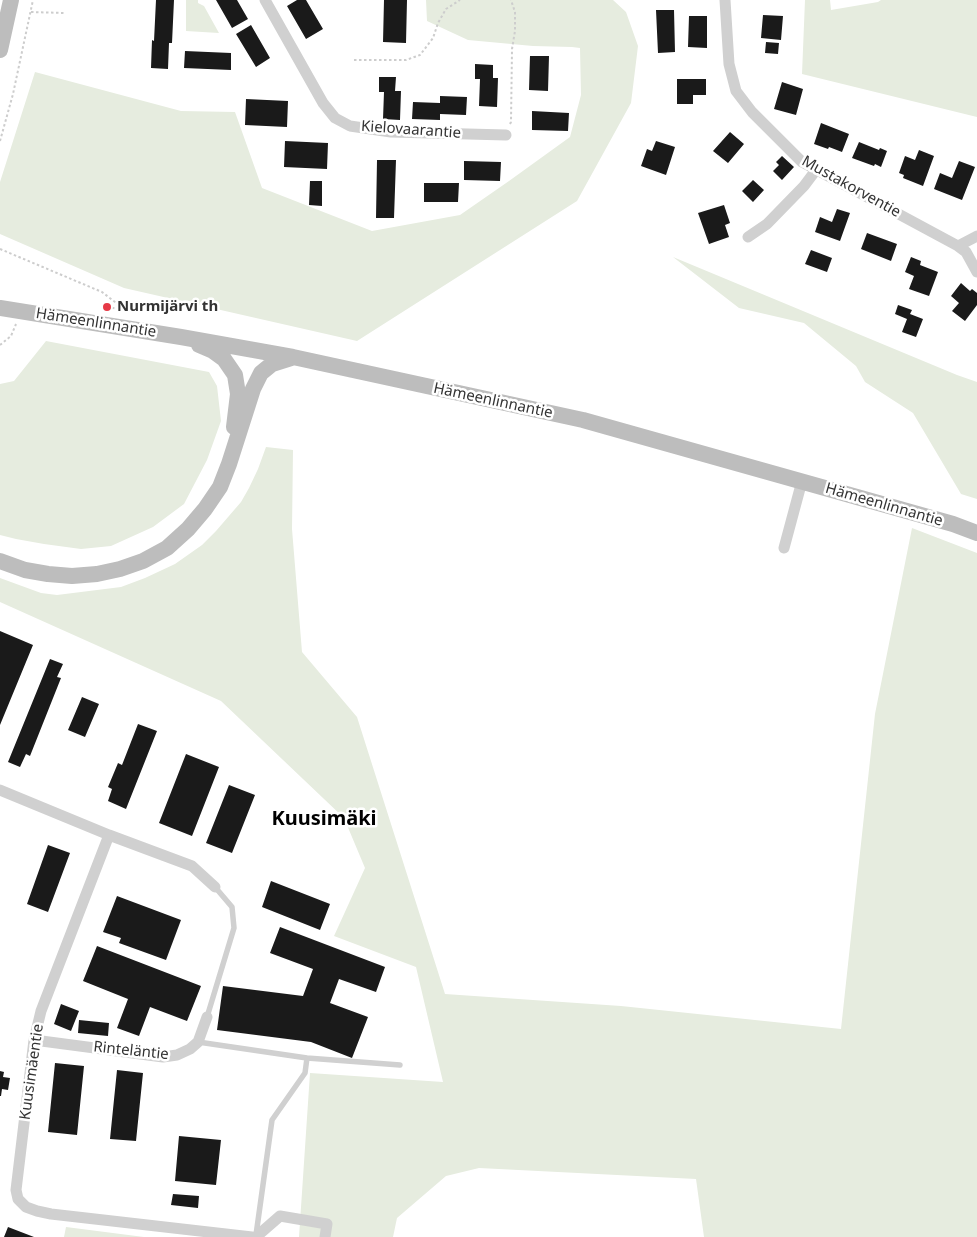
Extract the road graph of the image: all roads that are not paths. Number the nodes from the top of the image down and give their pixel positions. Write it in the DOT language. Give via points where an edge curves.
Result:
graph roads {
  1 [pos="11,0"];
  2 [pos="264,0"];
  3 [pos="726,0"];
  4 [pos="0,50"];
  5 [pos="506,135"];
  6 [pos="816,170"];
  7 [pos="977,236"];
  8 [pos="748,237"];
  9 [pos="958,246"];
  10 [pos="977,272"];
  11 [pos="0,308"];
  12 [pos="181,337"];
  13 [pos="293,357"];
  14 [pos="229,464"];
  15 [pos="802,481"];
  16 [pos="977,533"];
  17 [pos="784,548"];
  18 [pos="0,561"];
  19 [pos="0,790"];
  20 [pos="109,835"];
  21 [pos="215,886"];
  22 [pos="207,1017"];
  23 [pos="34,1040"];
  24 [pos="198,1042"];
  25 [pos="307,1058"];
  26 [pos="400,1065"];
  27 [pos="254,1237"];
  28 [pos="325,1237"];
  1 -- 4 [label="main road"];
  2 -- 5 [label="street, Kielovaarantie" via="323,103 335,118 350,126 391,132"];
  3 -- 6 [label="street, Mustakorventie" via="729,64 736,91 752,112 802,162"];
  6 -- 8 [label="street" via="767,224"];
  6 -- 9 [label="street, Mustakorventie"];
  7 -- 9 [label="street"];
  9 -- 10 [label="street, Mustakorventie" via="966,252"];
  11 -- 12 [label="main road, Hämeenlinnantie"];
  12 -- 13 [label="main road, Hämeenlinnantie"];
  12 -- 14 [label="main road" via="213,351 224,359 235,375 238,394"];
  13 -- 14 [label="main road" via="272,364 261,373"];
  13 -- 15 [label="main road, Hämeenlinnantie" via="583,420"];
  14 -- 18 [label="main road" via="220,487 188,529 167,548 143,561 97,574 72,576 25,570"];
  15 -- 16 [label="main road, Hämeenlinnantie"];
  15 -- 17 [label="street"];
  19 -- 20 [label="street"];
  20 -- 21 [label="street" via="192,866"];
  20 -- 23 [label="street, Kuusimäentie" via="41,1011"];
  21 -- 22 [label="lane" via="232,907 234,928"];
  22 -- 24 [label="street"];
  23 -- 24 [label="street, Rinteläntie" via="162,1057 177,1055"];
  23 -- 27 [label="street, Kuusimäentie" via="16,1190 18,1199 26,1207 51,1214"];
  24 -- 25 [label="lane"];
  25 -- 26 [label="lane"];
  25 -- 27 [label="lane" via="305,1073 272,1120"];
  27 -- 28 [label="street" via="280,1216 327,1224"];
}
